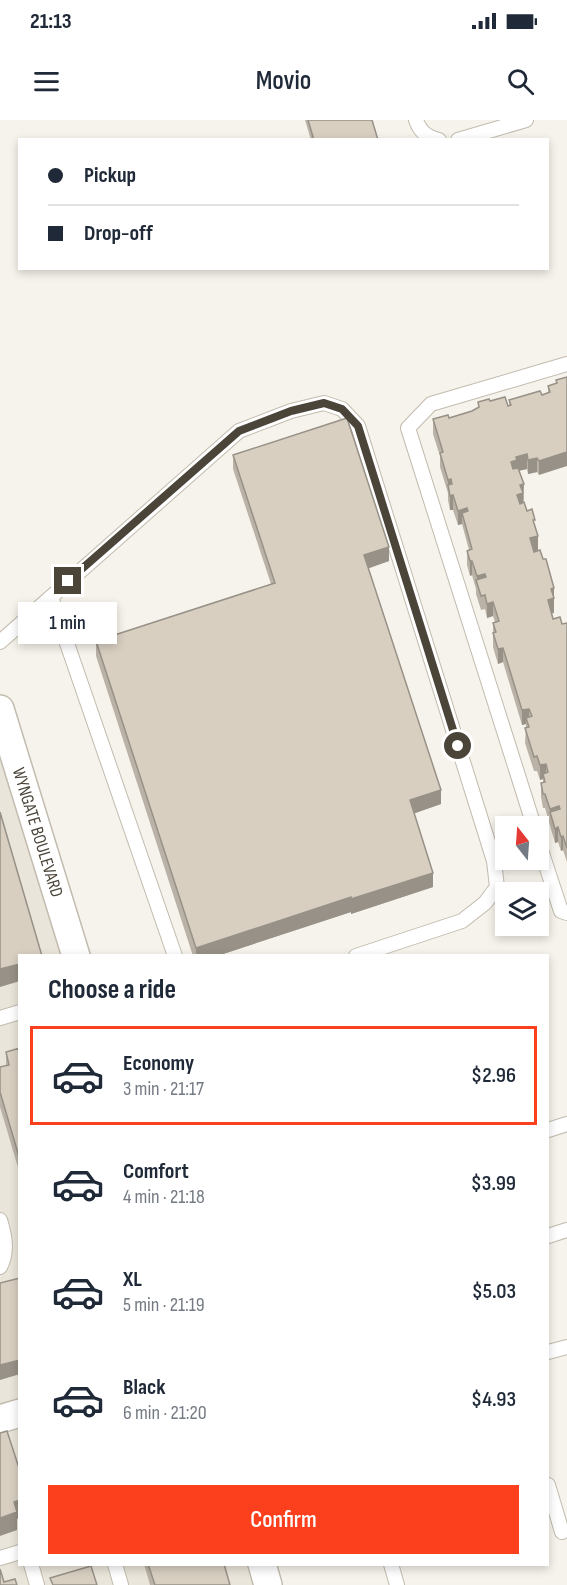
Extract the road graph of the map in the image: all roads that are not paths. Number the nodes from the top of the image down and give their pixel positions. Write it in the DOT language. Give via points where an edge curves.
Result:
graph roads {
  1 [pos="416,120"];
  2 [pos="526,120"];
  3 [pos="430,138"];
  4 [pos="465,138"];
  5 [pos="567,364"];
  6 [pos="51,597"];
  7 [pos="0,642"];
  8 [pos="0,709"];
  9 [pos="531,816"];
  10 [pos="548,870"];
  11 [pos="567,913"];
  12 [pos="75,954"];
  13 [pos="175,954"];
  14 [pos="362,954"];
  15 [pos="18,1013"];
  16 [pos="0,1018"];
  17 [pos="567,1124"];
  18 [pos="549,1130"];
  19 [pos="0,1220"];
  20 [pos="567,1230"];
  21 [pos="549,1236"];
  22 [pos="0,1267"];
  23 [pos="567,1347"];
  24 [pos="549,1352"];
  25 [pos="18,1414"];
  26 [pos="0,1419"];
  27 [pos="549,1488"];
  28 [pos="562,1532"];
  29 [pos="18,1553"];
  30 [pos="0,1558"];
  31 [pos="32,1566"];
  32 [pos="116,1566"];
  33 [pos="263,1566"];
  34 [pos="392,1566"];
  35 [pos="37,1585"];
  36 [pos="121,1585"];
  37 [pos="268,1585"];
  38 [pos="397,1585"];
  1 -- 3 [label="lane" via="419,130"];
  2 -- 4 [label="lane"];
  5 -- 9 [label="lane" via="431,404 408,428"];
  6 -- 7 [label="lane"];
  6 -- 13 [label="lane"];
  6 -- 14 [label="lane" via="239,431 324,403 342,409 358,426 494,861 497,887 485,903 462,921"];
  8 -- 12 [label="street, WYNGATE BOULEVARD"];
  10 -- 11 [label="lane" via="561,911"];
  15 -- 16 [label="lane"];
  17 -- 18 [label="lane"];
  19 -- 22 [label="lane" via="5,1258"];
  20 -- 21 [label="lane"];
  23 -- 24 [label="lane"];
  25 -- 26 [label="street"];
  27 -- 28 [label="lane"];
  29 -- 30 [label="lane"];
  31 -- 35 [label="lane"];
  32 -- 36 [label="lane"];
  33 -- 37 [label="street"];
  34 -- 38 [label="lane"];
}
